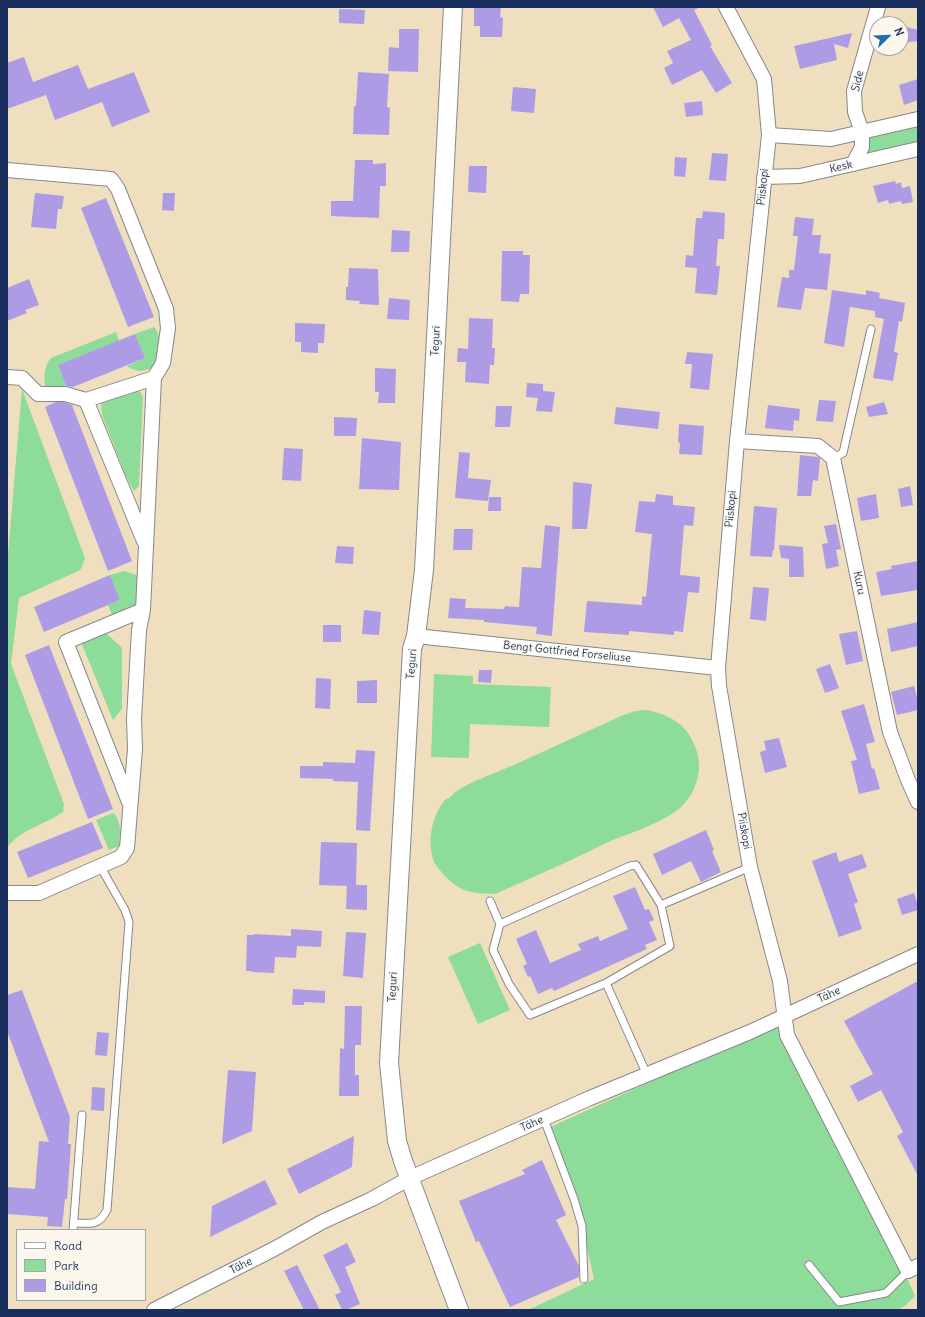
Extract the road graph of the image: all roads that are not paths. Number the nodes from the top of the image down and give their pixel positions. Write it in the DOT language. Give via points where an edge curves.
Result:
graph roads {
  1 [pos="453,7"];
  2 [pos="726,7"];
  3 [pos="878,7"];
  4 [pos="918,119"];
  5 [pos="862,132"];
  6 [pos="769,135"];
  7 [pos="918,149"];
  8 [pos="853,164"];
  9 [pos="7,170"];
  10 [pos="764,176"];
  11 [pos="871,329"];
  12 [pos="7,377"];
  13 [pos="154,378"];
  14 [pos="86,400"];
  15 [pos="737,441"];
  16 [pos="833,458"];
  17 [pos="146,546"];
  18 [pos="143,610"];
  19 [pos="416,636"];
  20 [pos="718,668"];
  21 [pos="917,799"];
  22 [pos="131,806"];
  23 [pos="100,866"];
  24 [pos="750,867"];
  25 [pos="7,893"];
  26 [pos="490,901"];
  27 [pos="661,905"];
  28 [pos="500,924"];
  29 [pos="918,954"];
  30 [pos="606,983"];
  31 [pos="785,1016"];
  32 [pos="647,1074"];
  33 [pos="82,1115"];
  34 [pos="544,1119"];
  35 [pos="410,1178"];
  36 [pos="74,1227"];
  37 [pos="808,1265"];
  38 [pos="913,1268"];
  39 [pos="584,1279"];
  40 [pos="154,1310"];
  41 [pos="459,1310"];
  1 -- 19 [label="street, Teguri" via="424,570"];
  2 -- 6 [label="street, Piiskopi" via="764,79"];
  3 -- 5 [label="street, Side" via="854,91 855,112"];
  4 -- 5 [label="street"];
  5 -- 6 [label="street" via="831,139"];
  5 -- 8 [label="street" via="862,148"];
  6 -- 10 [label="street, Piiskopi"];
  7 -- 8 [label="street, Kesk"];
  8 -- 10 [label="street, Kesk" via="800,176"];
  9 -- 13 [label="street" via="111,179 118,189 166,309 168,328 163,363"];
  10 -- 15 [label="street, Piiskopi"];
  11 -- 16 [label="lane" via="842,453"];
  12 -- 14 [label="street" via="22,378 38,394 65,394"];
  13 -- 14 [label="street"];
  13 -- 17 [label="street"];
  14 -- 17 [label="street"];
  15 -- 16 [label="street" via="818,446"];
  15 -- 20 [label="street, Piiskopi"];
  16 -- 21 [label="street, Kuru" via="890,732"];
  17 -- 18 [label="street"];
  18 -- 22 [label="street" via="139,630"];
  18 -- 22 [label="street" via="66,642"];
  19 -- 20 [label="street, Bengt Gottfried Forseliuse"];
  19 -- 35 [label="street, Teguri" via="411,657 389,1064 397,1141"];
  20 -- 24 [label="street, Piiskopi"];
  22 -- 23 [label="street" via="127,848 121,857"];
  23 -- 25 [label="street" via="39,893"];
  23 -- 36 [label="lane" via="126,910 128,922 108,1210 102,1219"];
  24 -- 27 [label="lane"];
  24 -- 31 [label="street, Piiskopi" via="780,981"];
  26 -- 28 [label="lane"];
  27 -- 28 [label="lane" via="636,865"];
  27 -- 30 [label="lane" via="670,946"];
  28 -- 30 [label="lane" via="493,950 509,984 530,1015"];
  29 -- 31 [label="street, Tähe"];
  30 -- 32 [label="lane"];
  31 -- 32 [label="street, Tähe"];
  31 -- 38 [label="street, Piiskopi" via="787,1034"];
  32 -- 34 [label="street, Tähe"];
  33 -- 36 [label="lane"];
  34 -- 35 [label="street, Tähe"];
  34 -- 39 [label="lane" via="582,1226"];
  35 -- 40 [label="street, Tähe"];
  35 -- 41 [label="street, Teguri"];
  37 -- 38 [label="lane" via="839,1302 886,1293"];
}
